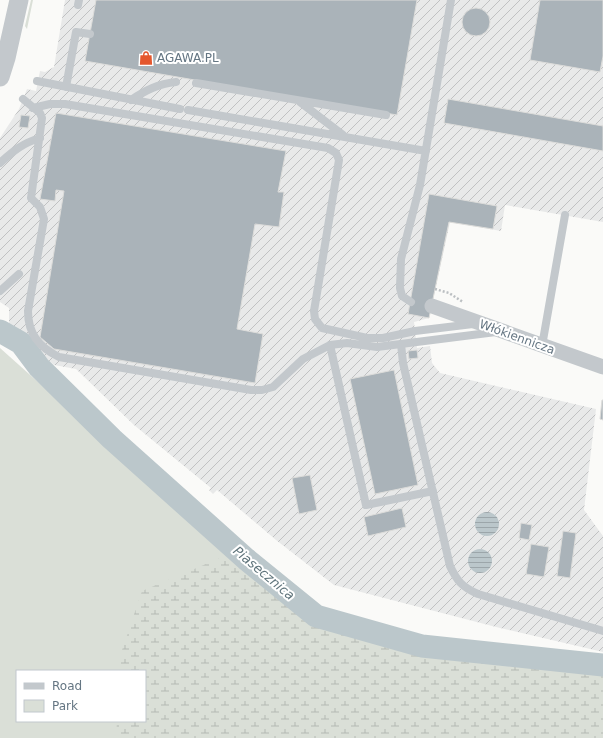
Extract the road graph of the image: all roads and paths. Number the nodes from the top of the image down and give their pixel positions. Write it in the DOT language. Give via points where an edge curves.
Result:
graph roads {
  1 [pos="19,0"];
  2 [pos="451,0"];
  3 [pos="90,34"];
  4 [pos="0,77"];
  5 [pos="38,81"];
  6 [pos="176,82"];
  7 [pos="196,83"];
  8 [pos="66,87"];
  9 [pos="23,99"];
  10 [pos="131,100"];
  11 [pos="298,100"];
  12 [pos="33,108"];
  13 [pos="386,115"];
  14 [pos="345,137"];
  15 [pos="40,138"];
  16 [pos="426,151"];
  17 [pos="0,163"];
  18 [pos="565,215"];
  19 [pos="19,274"];
  20 [pos="0,291"];
  21 [pos="411,302"];
  22 [pos="432,306"];
  23 [pos="479,323"];
  24 [pos="502,332"];
  25 [pos="401,344"];
  26 [pos="330,345"];
  27 [pos="542,346"];
  28 [pos="603,367"];
  29 [pos="433,491"];
  30 [pos="603,631"];
  1 -- 4 [label="street"];
  2 -- 16 [label="lane"];
  3 -- 8 [label="lane" via="76,32"];
  5 -- 8 [label="lane"];
  6 -- 10 [label="lane" via="160,84"];
  7 -- 11 [label="lane"];
  8 -- 10 [label="lane"];
  9 -- 12 [label="lane"];
  10 -- 14 [label="lane"];
  11 -- 13 [label="lane"];
  11 -- 14 [label="lane"];
  12 -- 15 [label="lane" via="42,118"];
  12 -- 23 [label="lane" via="65,104 328,148 336,153 339,160 314,312 315,319 322,328 366,338 383,338 400,333"];
  14 -- 16 [label="lane"];
  15 -- 17 [label="lane" via="15,148"];
  15 -- 26 [label="lane" via="31,198 40,208 44,218 28,323 32,336 49,352 59,357 262,390 273,387 304,359"];
  16 -- 21 [label="lane" via="401,259 400,288 402,296"];
  18 -- 27 [label="lane"];
  19 -- 20 [label="lane"];
  22 -- 23 [label="street, Włókiennicza"];
  23 -- 24 [label="street, Włókiennicza"];
  24 -- 25 [label="lane"];
  24 -- 27 [label="street, Włókiennicza"];
  25 -- 26 [label="lane" via="378,347 347,343"];
  25 -- 29 [label="lane"];
  26 -- 29 [label="lane" via="366,505"];
  27 -- 28 [label="street, Włókiennicza"];
  29 -- 30 [label="lane" via="450,566 456,579 466,589"];
}
